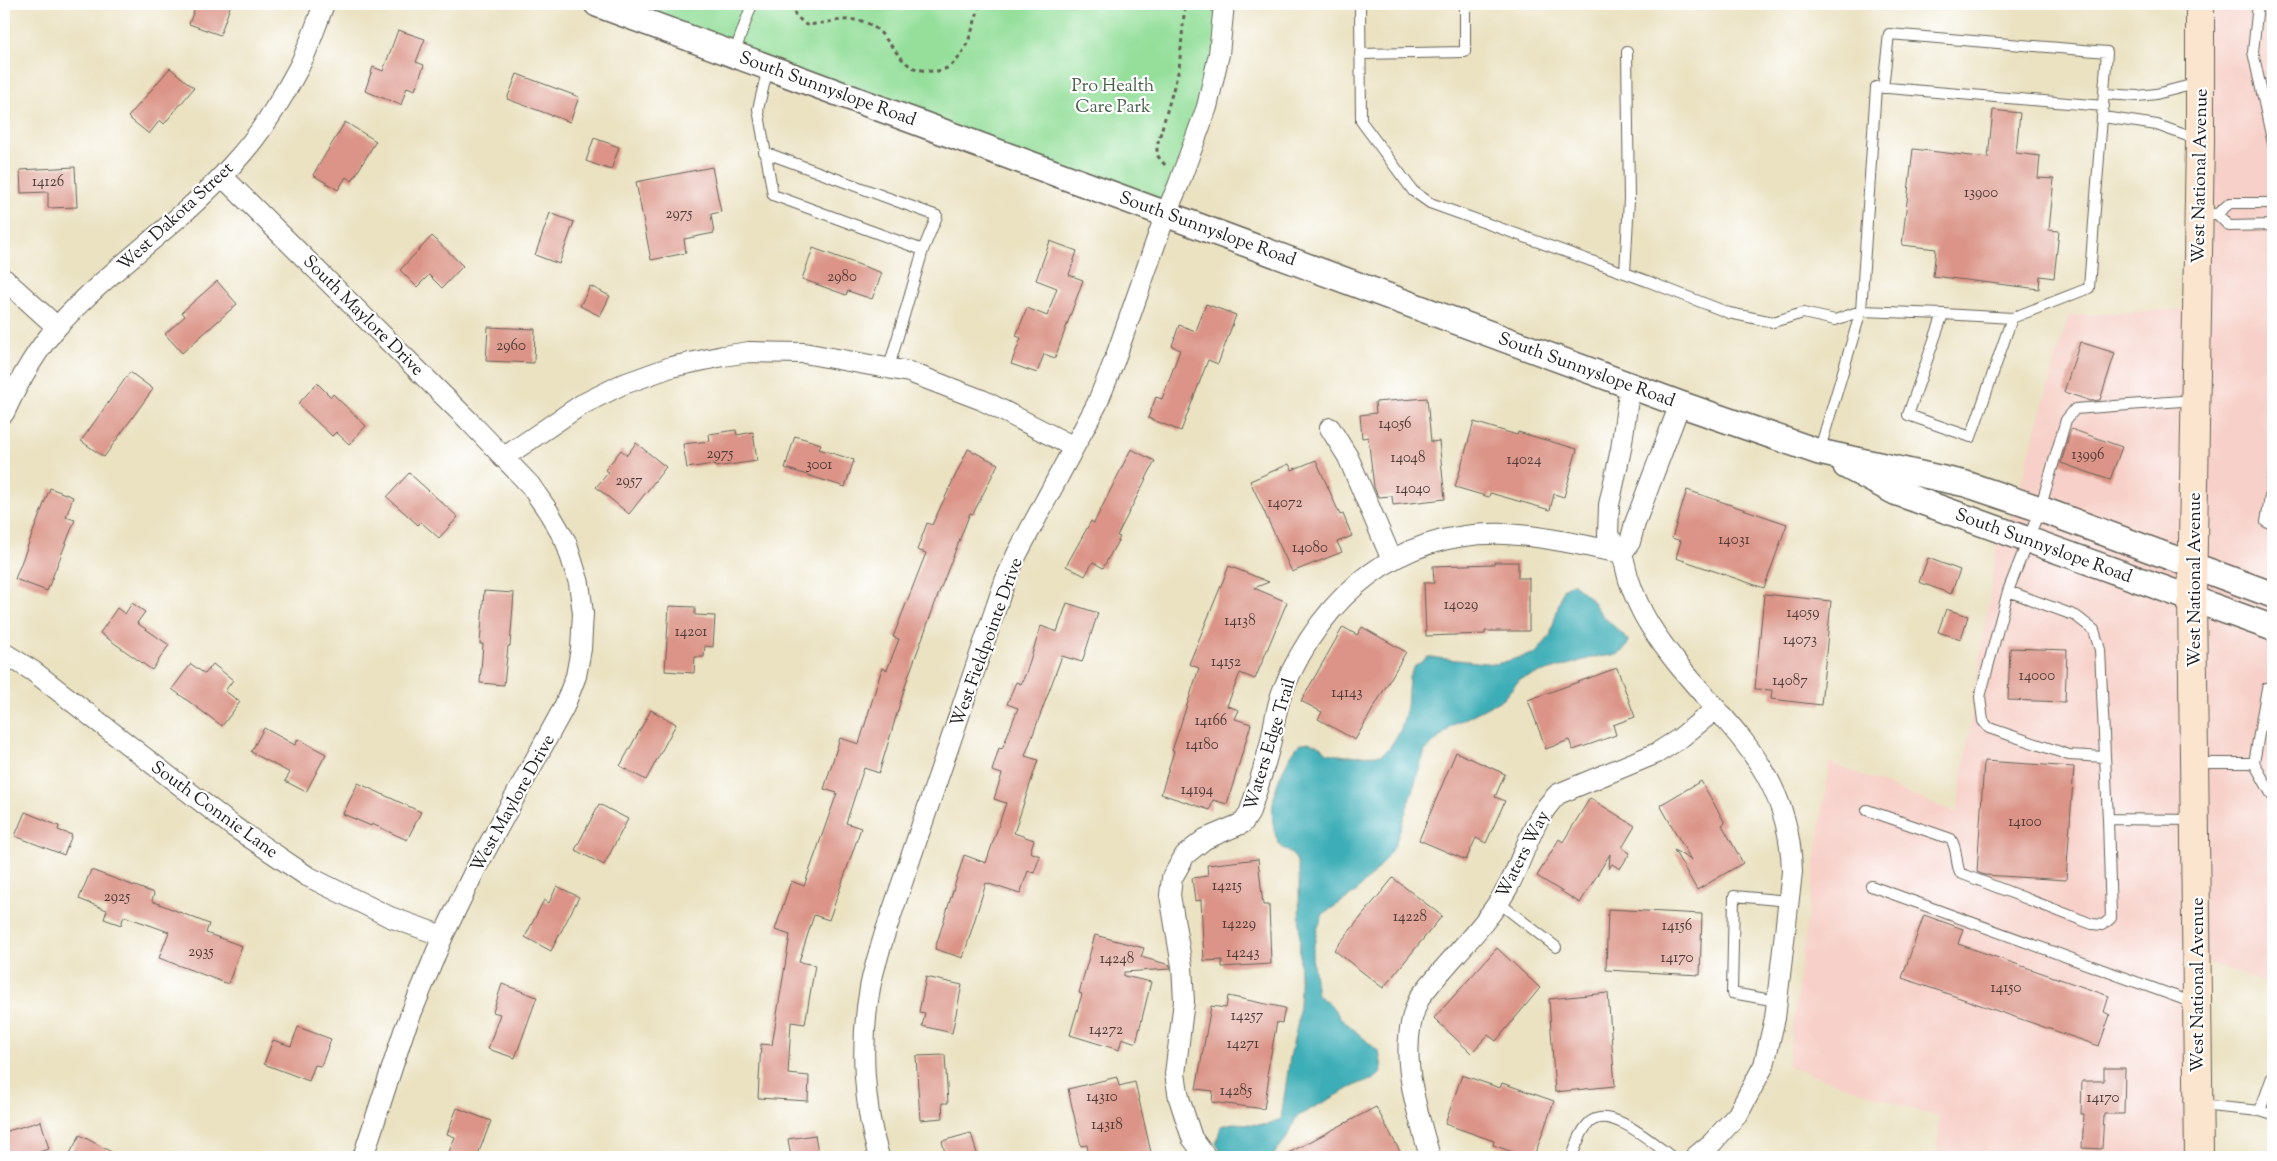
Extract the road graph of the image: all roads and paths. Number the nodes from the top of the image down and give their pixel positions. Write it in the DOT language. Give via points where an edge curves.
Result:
graph roads {
  1 [pos="324,4"];
  2 [pos="597,4"];
  3 [pos="752,4"];
  4 [pos="793,4"];
  5 [pos="980,4"];
  6 [pos="1185,4"];
  7 [pos="1224,4"];
  8 [pos="1360,4"];
  9 [pos="1465,4"];
  10 [pos="2200,4"];
  11 [pos="2258,4"];
  12 [pos="1627,52"];
  13 [pos="734,54"];
  14 [pos="1360,54"];
  15 [pos="769,67"];
  16 [pos="2200,83"];
  17 [pos="1883,88"];
  18 [pos="2105,94"];
  19 [pos="2104,106"];
  20 [pos="2103,118"];
  21 [pos="2200,141"];
  22 [pos="2273,144"];
  23 [pos="764,152"];
  24 [pos="1168,167"];
  25 [pos="222,176"];
  26 [pos="2273,203"];
  27 [pos="1166,213"];
  28 [pos="2208,214"];
  29 [pos="2273,225"];
  30 [pos="923,250"];
  31 [pos="1625,273"];
  32 [pos="4,279"];
  33 [pos="1861,311"];
  34 [pos="1943,314"];
  35 [pos="2012,318"];
  36 [pos="57,326"];
  37 [pos="889,367"];
  38 [pos="1630,385"];
  39 [pos="2196,400"];
  40 [pos="1680,404"];
  41 [pos="4,413"];
  42 [pos="1330,428"];
  43 [pos="1074,447"];
  44 [pos="1819,452"];
  45 [pos="503,458"];
  46 [pos="2273,477"];
  47 [pos="2040,509"];
  48 [pos="2273,525"];
  49 [pos="2029,540"];
  50 [pos="1622,553"];
  51 [pos="1392,560"];
  52 [pos="2192,566"];
  53 [pos="2008,590"];
  54 [pos="2273,595"];
  55 [pos="2192,598"];
  56 [pos="2273,628"];
  57 [pos="4,653"];
  58 [pos="2273,688"];
  59 [pos="1716,709"];
  60 [pos="2105,757"];
  61 [pos="2195,763"];
  62 [pos="2254,763"];
  63 [pos="2273,797"];
  64 [pos="1867,810"];
  65 [pos="2108,819"];
  66 [pos="2196,820"];
  67 [pos="1871,886"];
  68 [pos="1498,902"];
  69 [pos="1788,902"];
  70 [pos="443,936"];
  71 [pos="1556,947"];
  72 [pos="1777,1001"];
  73 [pos="2198,1004"];
  74 [pos="2273,1074"];
  75 [pos="2198,1105"];
  76 [pos="2260,1110"];
  77 [pos="2273,1115"];
  78 [pos="363,1157"];
  79 [pos="878,1157"];
  80 [pos="1206,1157"];
  81 [pos="1430,1157"];
  82 [pos="1572,1157"];
  83 [pos="1672,1157"];
  84 [pos="1695,1157"];
  85 [pos="2199,1157"];
  1 -- 25 [label="street, West Dakota Street" via="300,66 278,105"];
  2 -- 13 [label="street, South Sunnyslope Road"];
  3 -- 13 [label="lane"];
  4 -- 5 [label="path" via="795,15 806,25 847,19 868,23 914,69 939,72 953,64 965,50"];
  6 -- 24 [label="path" via="1179,69 1157,146 1157,155"];
  7 -- 27 [label="street, West Fieldpointe Drive" via="1219,54 1206,107"];
  8 -- 14 [label="lane"];
  9 -- 14 [label="lane" via="1465,52"];
  10 -- 16 [label="main road, West National Avenue"];
  11 -- 22 [label="lane" via="2253,52"];
  12 -- 31 [label="lane" via="1629,199"];
  13 -- 15 [label="street, South Sunnyslope Road"];
  14 -- 31 [label="lane" via="1361,121 1413,191 1430,203"];
  15 -- 23 [label="lane" via="758,109"];
  15 -- 27 [label="street, South Sunnyslope Road"];
  16 -- 18 [label="lane" via="2156,94"];
  16 -- 21 [label="main road, West National Avenue"];
  17 -- 18 [label="lane" via="1889,34 2107,52"];
  17 -- 19 [label="lane"];
  17 -- 33 [label="lane" via="1876,87"];
  18 -- 19 [label="lane"];
  19 -- 20 [label="lane"];
  20 -- 21 [label="lane" via="2157,125"];
  20 -- 35 [label="lane" via="2089,288"];
  21 -- 28 [label="main road, West National Avenue"];
  23 -- 30 [label="lane" via="773,195"];
  23 -- 30 [label="lane" via="937,216"];
  25 -- 36 [label="street, West Dakota Street"];
  25 -- 45 [label="street, South Maylore Drive"];
  26 -- 28 [label="lane" via="2230,203"];
  27 -- 38 [label="street, South Sunnyslope Road"];
  27 -- 43 [label="street, West Fieldpointe Drive" via="1097,404"];
  28 -- 29 [label="lane" via="2229,226"];
  28 -- 39 [label="main road, West National Avenue"];
  30 -- 37 [label="lane"];
  31 -- 33 [label="lane" via="1728,313 1773,322 1803,314 1835,320"];
  32 -- 36 [label="street"];
  33 -- 34 [label="lane"];
  33 -- 44 [label="lane"];
  34 -- 35 [label="lane"];
  34 -- 35 [label="lane" via="1908,415 1971,437"];
  36 -- 41 [label="street, West Dakota Street" via="30,365"];
  37 -- 43 [label="street" via="982,400"];
  37 -- 45 [label="street" via="804,354 749,352 671,367 622,384 581,405"];
  38 -- 40 [label="street, South Sunnyslope Road"];
  38 -- 50 [label="street" via="1608,536"];
  39 -- 47 [label="lane" via="2075,410 2066,420"];
  39 -- 52 [label="main road, West National Avenue"];
  40 -- 44 [label="street, South Sunnyslope Road"];
  40 -- 50 [label="street" via="1630,542"];
  42 -- 51 [label="street" via="1348,457"];
  43 -- 79 [label="street, West Fieldpointe Drive" via="1005,581 884,936 870,988 865,1043 868,1105"];
  44 -- 47 [label="street, South Sunnyslope Road" via="1966,484"];
  44 -- 49 [label="street, South Sunnyslope Road" via="1895,492"];
  45 -- 70 [label="street, West Maylore Drive" via="530,485 566,542 579,583 583,613 581,649 576,676 564,707 476,868"];
  46 -- 48 [label="lane" via="2266,522"];
  47 -- 49 [label="lane"];
  47 -- 52 [label="street, South Sunnyslope Road"];
  49 -- 53 [label="lane"];
  49 -- 55 [label="street, South Sunnyslope Road"];
  50 -- 51 [label="street, Waters Edge Trail" via="1505,534 1476,535 1440,542"];
  50 -- 59 [label="street" via="1629,580 1649,624"];
  51 -- 80 [label="street, Waters Edge Trail" via="1346,593 1300,653 1282,692 1270,748 1249,814 1243,823 1205,839 1185,855 1172,878 1170,895 1182,966 1184,1001 1177,1048 1178,1098 1192,1138"];
  52 -- 54 [label="street, South Sunnyslope Road"];
  52 -- 55 [label="main road, West National Avenue"];
  53 -- 60 [label="lane" via="2076,616 2094,630 2100,650"];
  53 -- 60 [label="lane" via="1980,697 1983,721 1989,728 2069,755"];
  55 -- 56 [label="street, South Sunnyslope Road"];
  55 -- 61 [label="main road, West National Avenue"];
  57 -- 70 [label="street, South Connie Lane" via="32,671 234,827 307,876 390,917"];
  58 -- 62 [label="lane" via="2267,688"];
  59 -- 68 [label="street, Waters Way" via="1657,753 1558,794 1532,831 1508,887"];
  59 -- 69 [label="street" via="1757,758 1782,807 1791,850"];
  60 -- 65 [label="lane"];
  61 -- 62 [label="lane"];
  61 -- 66 [label="main road, West National Avenue"];
  62 -- 63 [label="lane"];
  64 -- 65 [label="lane" via="1951,839 1957,848 1956,864 1960,873 2092,924 2103,925 2111,918"];
  65 -- 66 [label="lane"];
  66 -- 73 [label="main road, West National Avenue"];
  67 -- 73 [label="lane"];
  68 -- 71 [label="lane"];
  68 -- 81 [label="street, Waters Way" via="1436,976 1413,1012 1408,1060"];
  69 -- 72 [label="street"];
  69 -- 72 [label="lane" via="1734,896 1732,993"];
  70 -- 78 [label="street, West Maylore Drive" via="404,1031"];
  72 -- 84 [label="street" via="1770,1046 1753,1089 1738,1114"];
  73 -- 75 [label="main road, West National Avenue"];
  74 -- 76 [label="lane"];
  75 -- 76 [label="lane"];
  75 -- 85 [label="main road, West National Avenue"];
  76 -- 77 [label="lane"];
  82 -- 83 [label="lane" via="1589,1122 1606,1117 1622,1122"];
}
